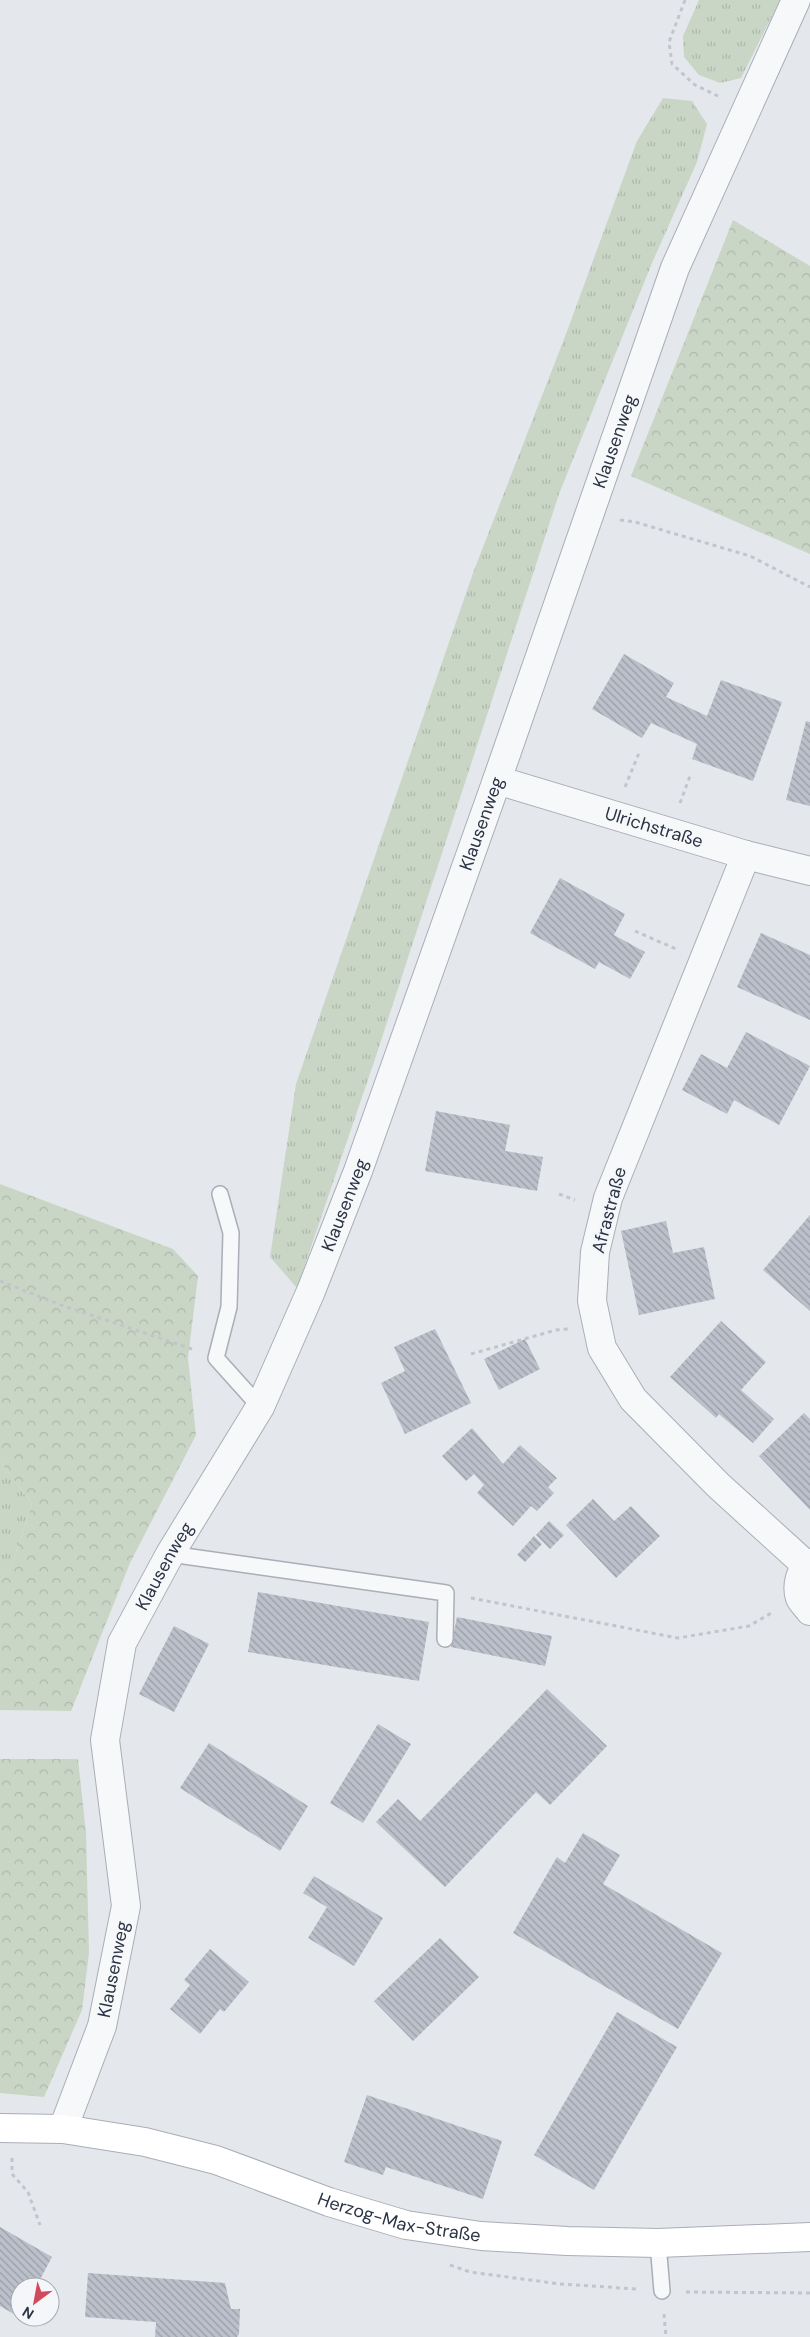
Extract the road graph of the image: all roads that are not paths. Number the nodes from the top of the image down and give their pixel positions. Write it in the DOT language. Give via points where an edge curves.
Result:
graph roads {
  1 [pos="796,0"];
  2 [pos="497,780"];
  3 [pos="746,855"];
  4 [pos="810,871"];
  5 [pos="220,1194"];
  6 [pos="260,1407"];
  7 [pos="170,1554"];
  8 [pos="808,1564"];
  9 [pos="805,1604"];
  10 [pos="445,1639"];
  11 [pos="6,2128"];
  12 [pos="63,2129"];
  13 [pos="810,2237"];
  14 [pos="658,2243"];
  15 [pos="662,2291"];
  1 -- 2 [label="street, Klausenweg" via="674,268"];
  2 -- 3 [label="street, Ulrichstraße"];
  2 -- 6 [label="street, Klausenweg" via="358,1171 311,1291"];
  3 -- 4 [label="street, Ulrichstraße"];
  3 -- 8 [label="street, Afrastraße" via="608,1198 595,1252 592,1301 602,1348 633,1399 718,1485"];
  5 -- 6 [label="lane" via="231,1233 230,1307 216,1358"];
  6 -- 7 [label="street, Klausenweg"];
  7 -- 10 [label="lane" via="446,1593"];
  7 -- 12 [label="street, Klausenweg" via="122,1643 105,1740 126,1906 102,2026"];
  8 -- 9 [label="street, Afrastraße" via="799,1581"];
  11 -- 12 [label="main road, Herzog-Max-Straße"];
  12 -- 14 [label="main road, Herzog-Max-Straße" via="145,2142 216,2160 329,2202 406,2225 480,2236"];
  13 -- 14 [label="main road, Herzog-Max-Straße"];
  14 -- 15 [label="lane"];
}
